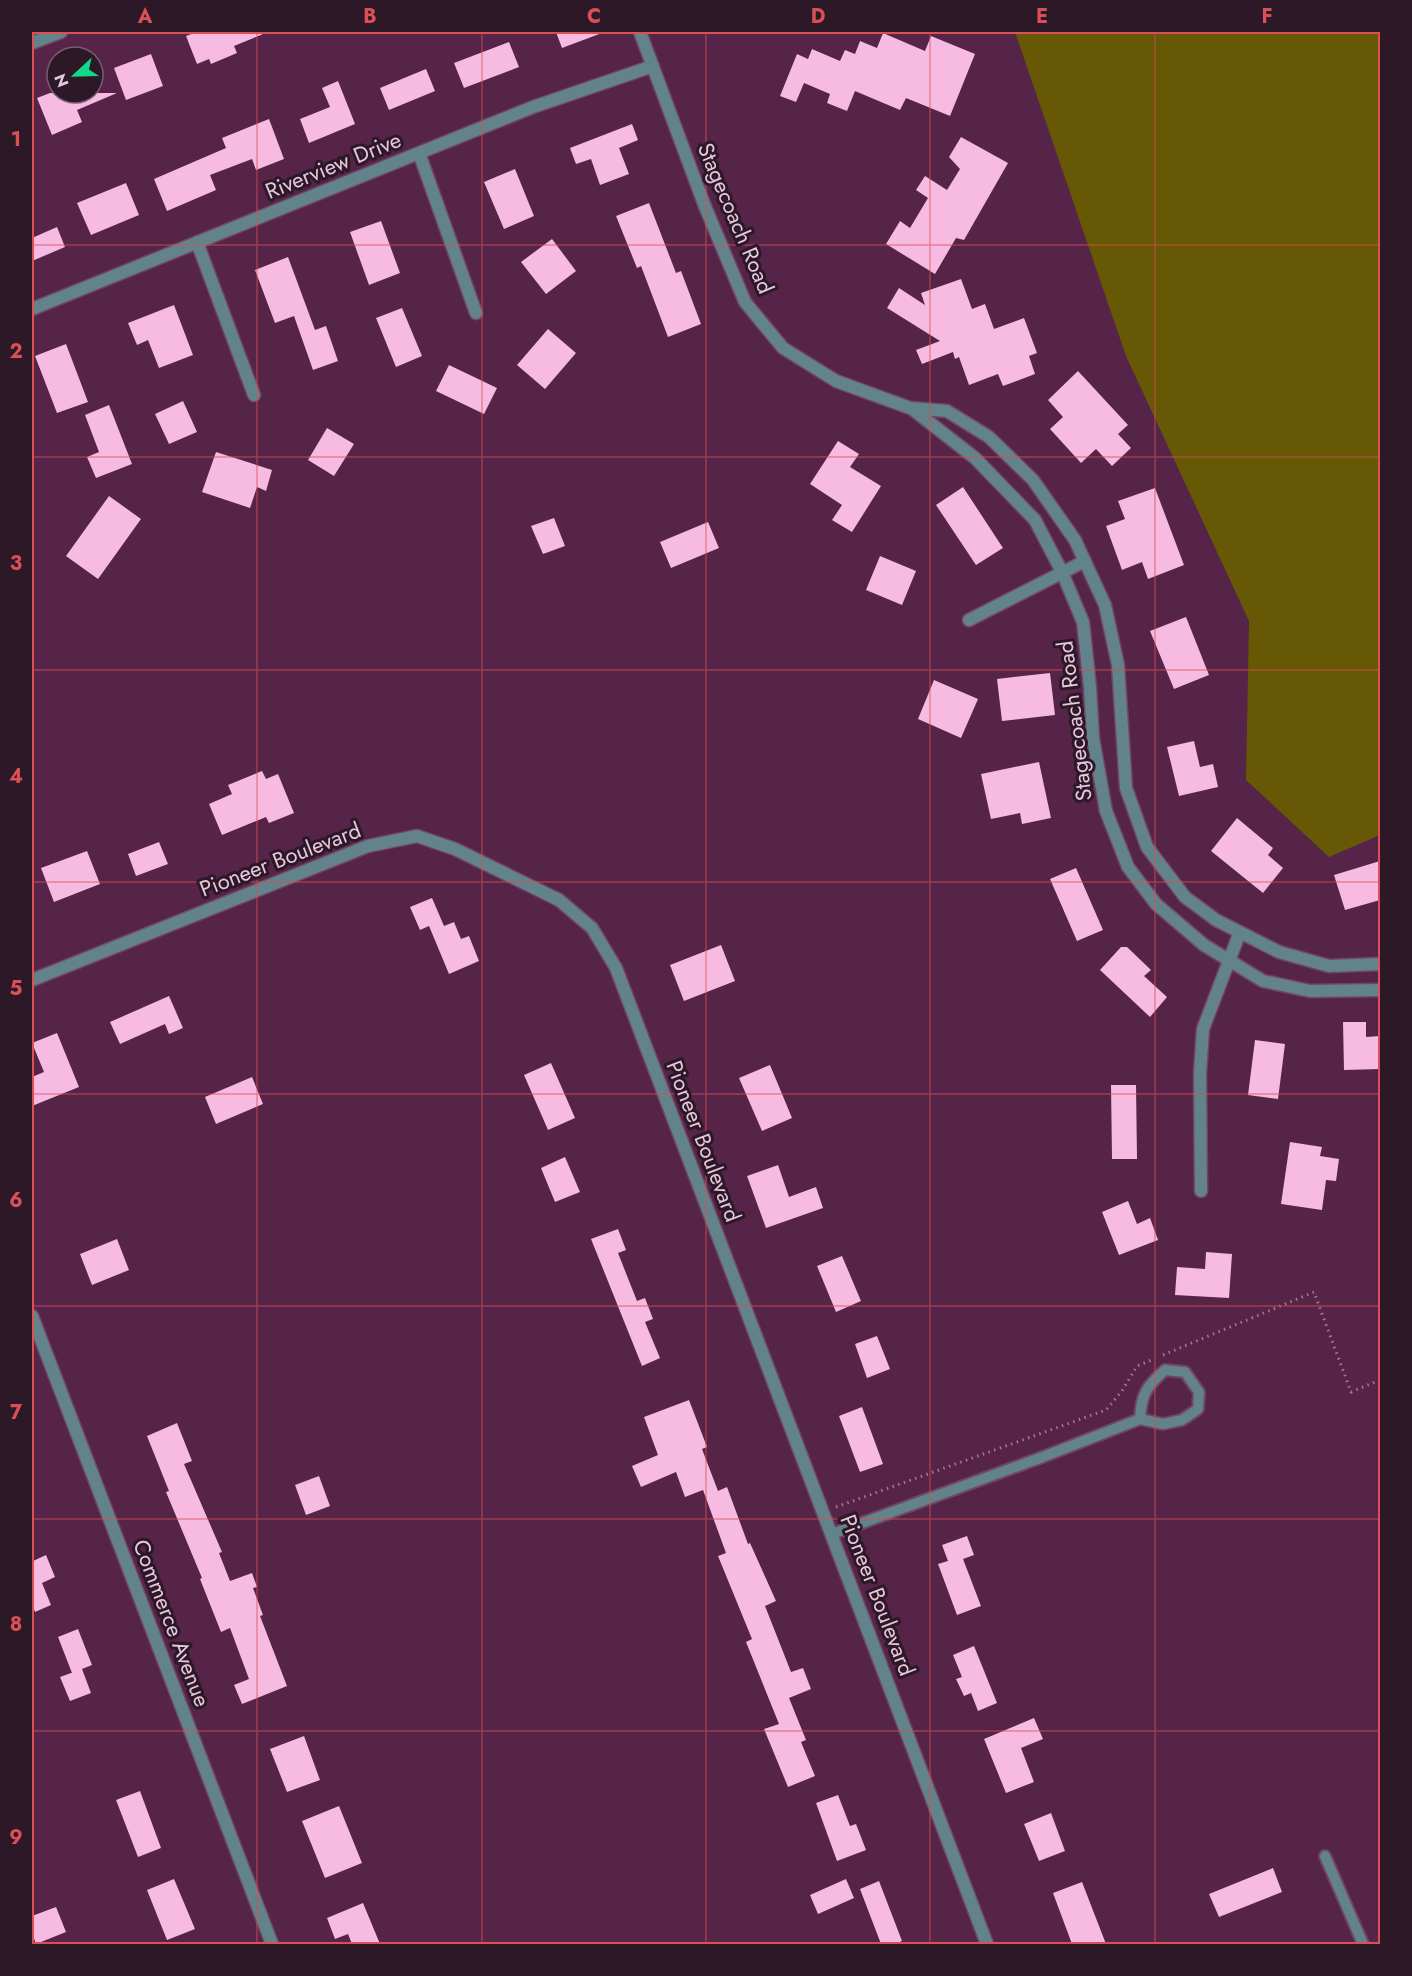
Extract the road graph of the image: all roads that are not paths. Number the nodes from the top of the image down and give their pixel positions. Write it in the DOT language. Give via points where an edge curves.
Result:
graph roads {
  1 [pos="61,32"];
  2 [pos="640,32"];
  3 [pos="32,43"];
  4 [pos="653,66"];
  5 [pos="418,153"];
  6 [pos="198,242"];
  7 [pos="32,309"];
  8 [pos="476,313"];
  9 [pos="254,395"];
  10 [pos="910,408"];
  11 [pos="1085,561"];
  12 [pos="1062,572"];
  13 [pos="969,620"];
  14 [pos="1240,932"];
  15 [pos="1229,960"];
  16 [pos="1380,964"];
  17 [pos="32,981"];
  18 [pos="1380,990"];
  19 [pos="1201,1191"];
  20 [pos="32,1316"];
  21 [pos="36,1339"];
  22 [pos="1140,1419"];
  23 [pos="837,1532"];
  24 [pos="1324,1856"];
  25 [pos="273,1944"];
  26 [pos="987,1944"];
  27 [pos="1363,1944"];
  1 -- 3 [label="street"];
  2 -- 4 [label="street, Stagecoach Road"];
  4 -- 5 [label="street, Riverview Drive" via="533,107"];
  4 -- 10 [label="street, Stagecoach Road" via="745,302 783,348 837,381"];
  5 -- 6 [label="street, Riverview Drive"];
  5 -- 8 [label="street"];
  6 -- 7 [label="street, Riverview Drive"];
  6 -- 9 [label="street"];
  10 -- 11 [label="street, Stagecoach Road" via="947,411 989,437 1033,480"];
  10 -- 12 [label="street, Stagecoach Road" via="975,458 1035,520"];
  11 -- 12 [label="street"];
  11 -- 14 [label="street, Stagecoach Road" via="1105,605 1118,665 1126,788 1147,847 1185,897"];
  12 -- 13 [label="street"];
  12 -- 15 [label="street, Stagecoach Road" via="1083,622 1092,738 1106,811 1128,867 1156,904 1204,945"];
  14 -- 15 [label="street"];
  14 -- 16 [label="street, Stagecoach Road" via="1278,952 1329,966"];
  15 -- 18 [label="street, Stagecoach Road" via="1263,981 1310,991"];
  15 -- 19 [label="street" via="1203,1029"];
  17 -- 23 [label="street, Pioneer Boulevard" via="368,846 417,836 455,849 559,900 592,928 616,968"];
  20 -- 21 [label="street, Commerce Avenue"];
  21 -- 25 [label="street, Commerce Avenue"];
  22 -- 22 [label="lane" via="1163,1424 1182,1420 1198,1409 1199,1392 1185,1372 1165,1370 1147,1387 1140,1404"];
  22 -- 23 [label="lane"];
  23 -- 26 [label="street, Pioneer Boulevard"];
  24 -- 27 [label="lane"];
}
